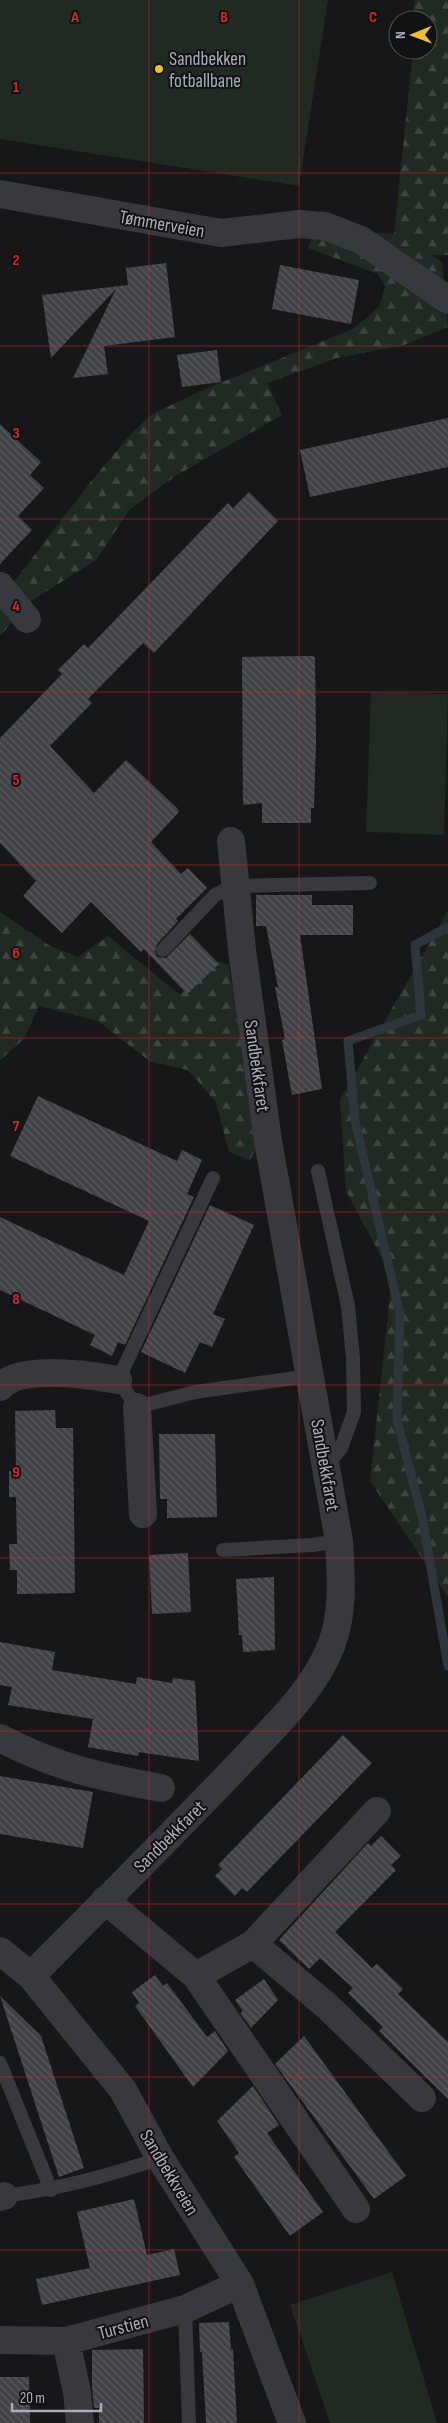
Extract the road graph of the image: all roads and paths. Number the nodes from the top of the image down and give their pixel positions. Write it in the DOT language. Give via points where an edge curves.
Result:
graph roads {
  1 [pos="0,194"];
  2 [pos="448,300"];
  3 [pos="0,586"];
  4 [pos="27,619"];
  5 [pos="230,841"];
  6 [pos="370,883"];
  7 [pos="234,886"];
  8 [pos="163,950"];
  9 [pos="318,1171"];
  10 [pos="213,1178"];
  11 [pos="310,1376"];
  12 [pos="118,1380"];
  13 [pos="0,1387"];
  14 [pos="137,1407"];
  15 [pos="327,1466"];
  16 [pos="143,1514"];
  17 [pos="339,1541"];
  18 [pos="223,1550"];
  19 [pos="0,1738"];
  20 [pos="161,1788"];
  21 [pos="377,1811"];
  22 [pos="105,1900"];
  23 [pos="253,1944"];
  24 [pos="0,1952"];
  25 [pos="31,1976"];
  26 [pos="196,1976"];
  27 [pos="0,2062"];
  28 [pos="422,2098"];
  29 [pos="160,2158"];
  30 [pos="51,2190"];
  31 [pos="2,2197"];
  32 [pos="356,2210"];
  33 [pos="240,2284"];
  34 [pos="185,2309"];
  35 [pos="0,2340"];
  36 [pos="66,2341"];
  37 [pos="80,2423"];
  38 [pos="189,2423"];
  39 [pos="292,2423"];
  1 -- 2 [label="street, Tømmerveien" via="221,233 300,224 325,226 361,240"];
  3 -- 4 [label="street"];
  5 -- 7 [label="street, Sandbekkfaret"];
  6 -- 7 [label="lane"];
  7 -- 8 [label="lane" via="215,895"];
  7 -- 11 [label="street, Sandbekkfaret" via="270,1151"];
  9 -- 15 [label="lane" via="348,1306 353,1359 354,1412 341,1448"];
  10 -- 12 [label="lane"];
  11 -- 14 [label="lane" via="195,1392"];
  11 -- 15 [label="street, Sandbekkfaret"];
  12 -- 13 [label="street" via="51,1372 6,1379"];
  12 -- 14 [label="lane"];
  14 -- 16 [label="street"];
  15 -- 17 [label="street, Sandbekkfaret"];
  17 -- 18 [label="lane"];
  17 -- 22 [label="street, Sandbekkfaret" via="340,1613 331,1646 314,1679 225,1779"];
  19 -- 20 [label="street" via="67,1767 103,1778"];
  21 -- 23 [label="street"];
  22 -- 25 [label="street, Sandbekkfaret"];
  22 -- 26 [label="street"];
  23 -- 26 [label="street"];
  23 -- 28 [label="street" via="328,2007"];
  24 -- 25 [label="street, Sandbekkveien"];
  25 -- 29 [label="street, Sandbekkveien" via="123,2090"];
  26 -- 32 [label="street"];
  27 -- 30 [label="lane"];
  29 -- 30 [label="lane"];
  29 -- 33 [label="street, Sandbekkveien"];
  30 -- 31 [label="lane"];
  33 -- 34 [label="street, Turstien"];
  33 -- 39 [label="street, Sandbekkveien"];
  34 -- 36 [label="street, Turstien"];
  34 -- 38 [label="lane"];
  35 -- 36 [label="street, Turstien"];
  36 -- 37 [label="street"];
}
